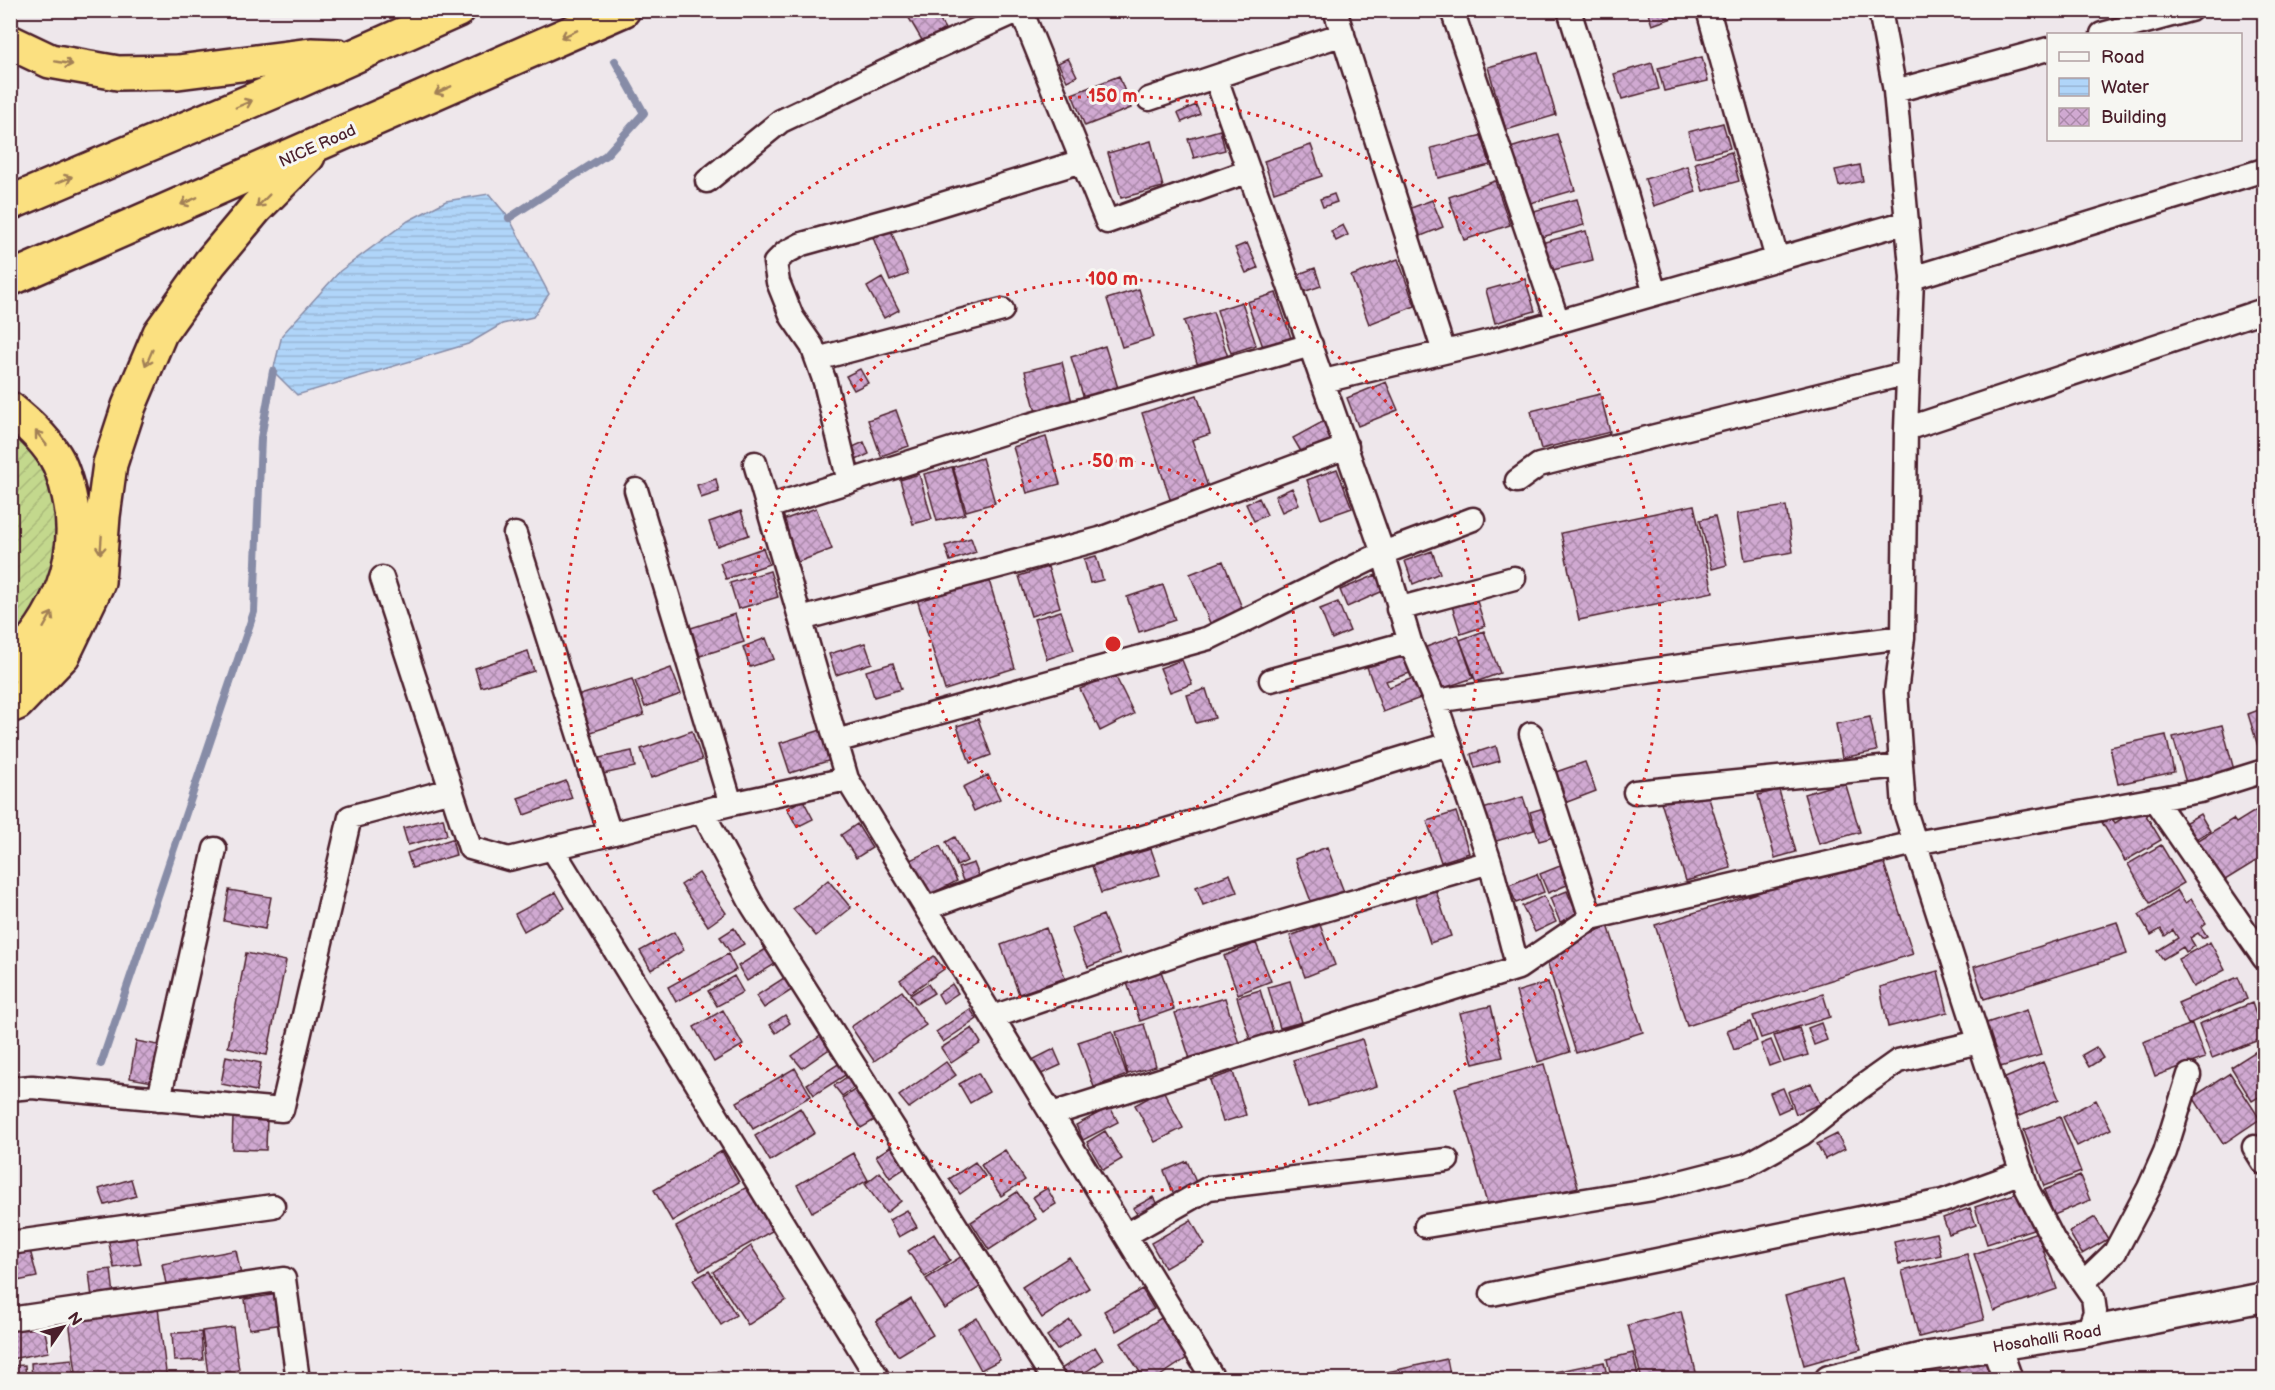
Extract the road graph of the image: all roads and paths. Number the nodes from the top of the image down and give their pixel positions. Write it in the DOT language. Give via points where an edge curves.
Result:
graph roads {
  1 [pos="458,10"];
  2 [pos="622,10"];
  3 [pos="1020,10"];
  4 [pos="1335,10"];
  5 [pos="1452,10"];
  6 [pos="1569,10"];
  7 [pos="1708,10"];
  8 [pos="1880,10"];
  9 [pos="2190,10"];
  10 [pos="2106,33"];
  11 [pos="1342,34"];
  12 [pos="10,42"];
  13 [pos="2047,50"];
  14 [pos="355,56"];
  15 [pos="1216,78"];
  16 [pos="1895,91"];
  17 [pos="1149,99"];
  18 [pos="320,144"];
  19 [pos="1082,160"];
  20 [pos="2265,170"];
  21 [pos="1249,171"];
  22 [pos="707,181"];
  23 [pos="10,202"];
  24 [pos="1907,222"];
  25 [pos="1777,259"];
  26 [pos="1912,278"];
  27 [pos="10,279"];
  28 [pos="1655,294"];
  29 [pos="1002,310"];
  30 [pos="2265,310"];
  31 [pos="1558,322"];
  32 [pos="1311,345"];
  33 [pos="1444,352"];
  34 [pos="817,359"];
  35 [pos="1908,373"];
  36 [pos="1324,381"];
  37 [pos="10,409"];
  38 [pos="1906,429"];
  39 [pos="1347,447"];
  40 [pos="755,463"];
  41 [pos="1517,481"];
  42 [pos="849,482"];
  43 [pos="636,490"];
  44 [pos="768,507"];
  45 [pos="1473,519"];
  46 [pos="515,534"];
  47 [pos="1383,553"];
  48 [pos="382,578"];
  49 [pos="1515,578"];
  50 [pos="1398,609"];
  51 [pos="801,619"];
  52 [pos="1903,637"];
  53 [pos="1410,642"];
  54 [pos="10,665"];
  55 [pos="1271,680"];
  56 [pos="1435,701"];
  57 [pos="10,706"];
  58 [pos="1532,734"];
  59 [pos="836,741"];
  60 [pos="1449,744"];
  61 [pos="1901,766"];
  62 [pos="2265,771"];
  63 [pos="847,779"];
  64 [pos="451,790"];
  65 [pos="1635,792"];
  66 [pos="2154,799"];
  67 [pos="731,804"];
  68 [pos="702,812"];
  69 [pos="610,834"];
  70 [pos="1915,843"];
  71 [pos="552,848"];
  72 [pos="215,849"];
  73 [pos="1490,862"];
  74 [pos="927,908"];
  75 [pos="1592,918"];
  76 [pos="2265,958"];
  77 [pos="1518,968"];
  78 [pos="993,1017"];
  79 [pos="1979,1042"];
  80 [pos="2189,1075"];
  81 [pos="10,1089"];
  82 [pos="159,1099"];
  83 [pos="1052,1114"];
  84 [pos="1447,1160"];
  85 [pos="2022,1172"];
  86 [pos="273,1206"];
  87 [pos="1426,1226"];
  88 [pos="1126,1235"];
  89 [pos="10,1243"];
  90 [pos="2084,1282"];
  91 [pos="1492,1294"];
  92 [pos="2265,1297"];
  93 [pos="10,1319"];
  94 [pos="2088,1332"];
  95 [pos="1996,1346"];
  96 [pos="1875,1374"];
  97 [pos="298,1380"];
  98 [pos="879,1380"];
  99 [pos="1054,1380"];
  100 [pos="1214,1380"];
  101 [pos="1829,1380"];
  102 [pos="2008,1380"];
  1 -- 14 [label="highway"];
  2 -- 18 [label="highway, NICE Road, one-way"];
  3 -- 19 [label="street"];
  3 -- 22 [label="street" via="781,121"];
  4 -- 11 [label="street"];
  5 -- 31 [label="street"];
  6 -- 28 [label="street"];
  7 -- 25 [label="street"];
  8 -- 16 [label="street"];
  9 -- 10 [label="street"];
  11 -- 15 [label="street"];
  11 -- 33 [label="street"];
  12 -- 14 [label="highway, one-way" via="50,61 118,73 178,72 311,55"];
  13 -- 16 [label="street"];
  23 -- 14 [label="highway, one-way"];
  15 -- 17 [label="street"];
  15 -- 21 [label="street"];
  16 -- 24 [label="street"];
  18 -- 27 [label="highway, NICE Road, one-way"];
  18 -- 57 [label="highway, one-way" via="256,208 160,333 129,406 110,465 98,582 63,655"];
  19 -- 21 [label="street" via="1107,222"];
  19 -- 34 [label="street" via="802,244 785,253 775,263 778,282"];
  20 -- 26 [label="street"];
  21 -- 32 [label="street"];
  24 -- 25 [label="street"];
  24 -- 26 [label="street"];
  25 -- 28 [label="street"];
  26 -- 35 [label="street"];
  28 -- 31 [label="street"];
  29 -- 34 [label="street"];
  30 -- 38 [label="street"];
  31 -- 33 [label="street"];
  32 -- 36 [label="street"];
  32 -- 42 [label="street" via="1015,429"];
  33 -- 36 [label="street"];
  34 -- 42 [label="street"];
  35 -- 38 [label="street"];
  35 -- 41 [label="street" via="1539,465"];
  36 -- 39 [label="street"];
  54 -- 37 [label="highway, one-way" via="41,631 54,608 66,583 74,536 66,481 56,457 34,428"];
  38 -- 52 [label="street"];
  39 -- 47 [label="street"];
  39 -- 51 [label="street" via="1100,539"];
  40 -- 44 [label="street"];
  42 -- 44 [label="street"];
  43 -- 67 [label="street"];
  44 -- 51 [label="street"];
  45 -- 47 [label="street"];
  46 -- 69 [label="street"];
  47 -- 50 [label="street"];
  47 -- 59 [label="street" via="1209,638"];
  48 -- 64 [label="street"];
  49 -- 50 [label="street"];
  50 -- 53 [label="street"];
  51 -- 59 [label="street"];
  52 -- 56 [label="street"];
  52 -- 61 [label="street" via="1896,692"];
  53 -- 55 [label="street"];
  53 -- 56 [label="street"];
  56 -- 60 [label="street"];
  58 -- 75 [label="street"];
  59 -- 63 [label="street"];
  60 -- 73 [label="street"];
  60 -- 74 [label="street" via="1012,877"];
  61 -- 65 [label="street"];
  61 -- 70 [label="street" via="1904,808"];
  62 -- 66 [label="street" via="2200,791"];
  63 -- 67 [label="street"];
  63 -- 74 [label="street"];
  64 -- 71 [label="street" via="470,848 509,859"];
  64 -- 82 [label="street" via="350,817 282,1110"];
  66 -- 70 [label="street"];
  66 -- 76 [label="street"];
  67 -- 68 [label="street"];
  68 -- 69 [label="street"];
  68 -- 99 [label="street" via="752,905"];
  69 -- 71 [label="street"];
  70 -- 75 [label="street"];
  70 -- 79 [label="street"];
  71 -- 98 [label="street"];
  72 -- 82 [label="street"];
  73 -- 77 [label="street"];
  73 -- 78 [label="street" via="1193,948"];
  74 -- 78 [label="street"];
  75 -- 77 [label="street"];
  77 -- 83 [label="street"];
  78 -- 83 [label="street"];
  79 -- 85 [label="street"];
  79 -- 87 [label="street" via="1898,1062 1802,1134 1747,1165 1653,1189"];
  80 -- 90 [label="street" via="2165,1152 2149,1188 2115,1252"];
  81 -- 82 [label="street" via="32,1087"];
  83 -- 88 [label="street"];
  84 -- 88 [label="street" via="1209,1188"];
  85 -- 90 [label="street" via="2054,1241"];
  85 -- 91 [label="street" via="1943,1201"];
  86 -- 89 [label="street"];
  88 -- 100 [label="street"];
  90 -- 94 [label="street" via="2095,1312"];
  92 -- 94 [label="street, Hosahalli Road"];
  93 -- 97 [label="street" via="284,1279"];
  94 -- 95 [label="street, Hosahalli Road"];
  95 -- 96 [label="street, Hosahalli Road" via="1923,1358"];
  95 -- 102 [label="street"];
  96 -- 101 [label="street, Hosahalli Road"];
}
